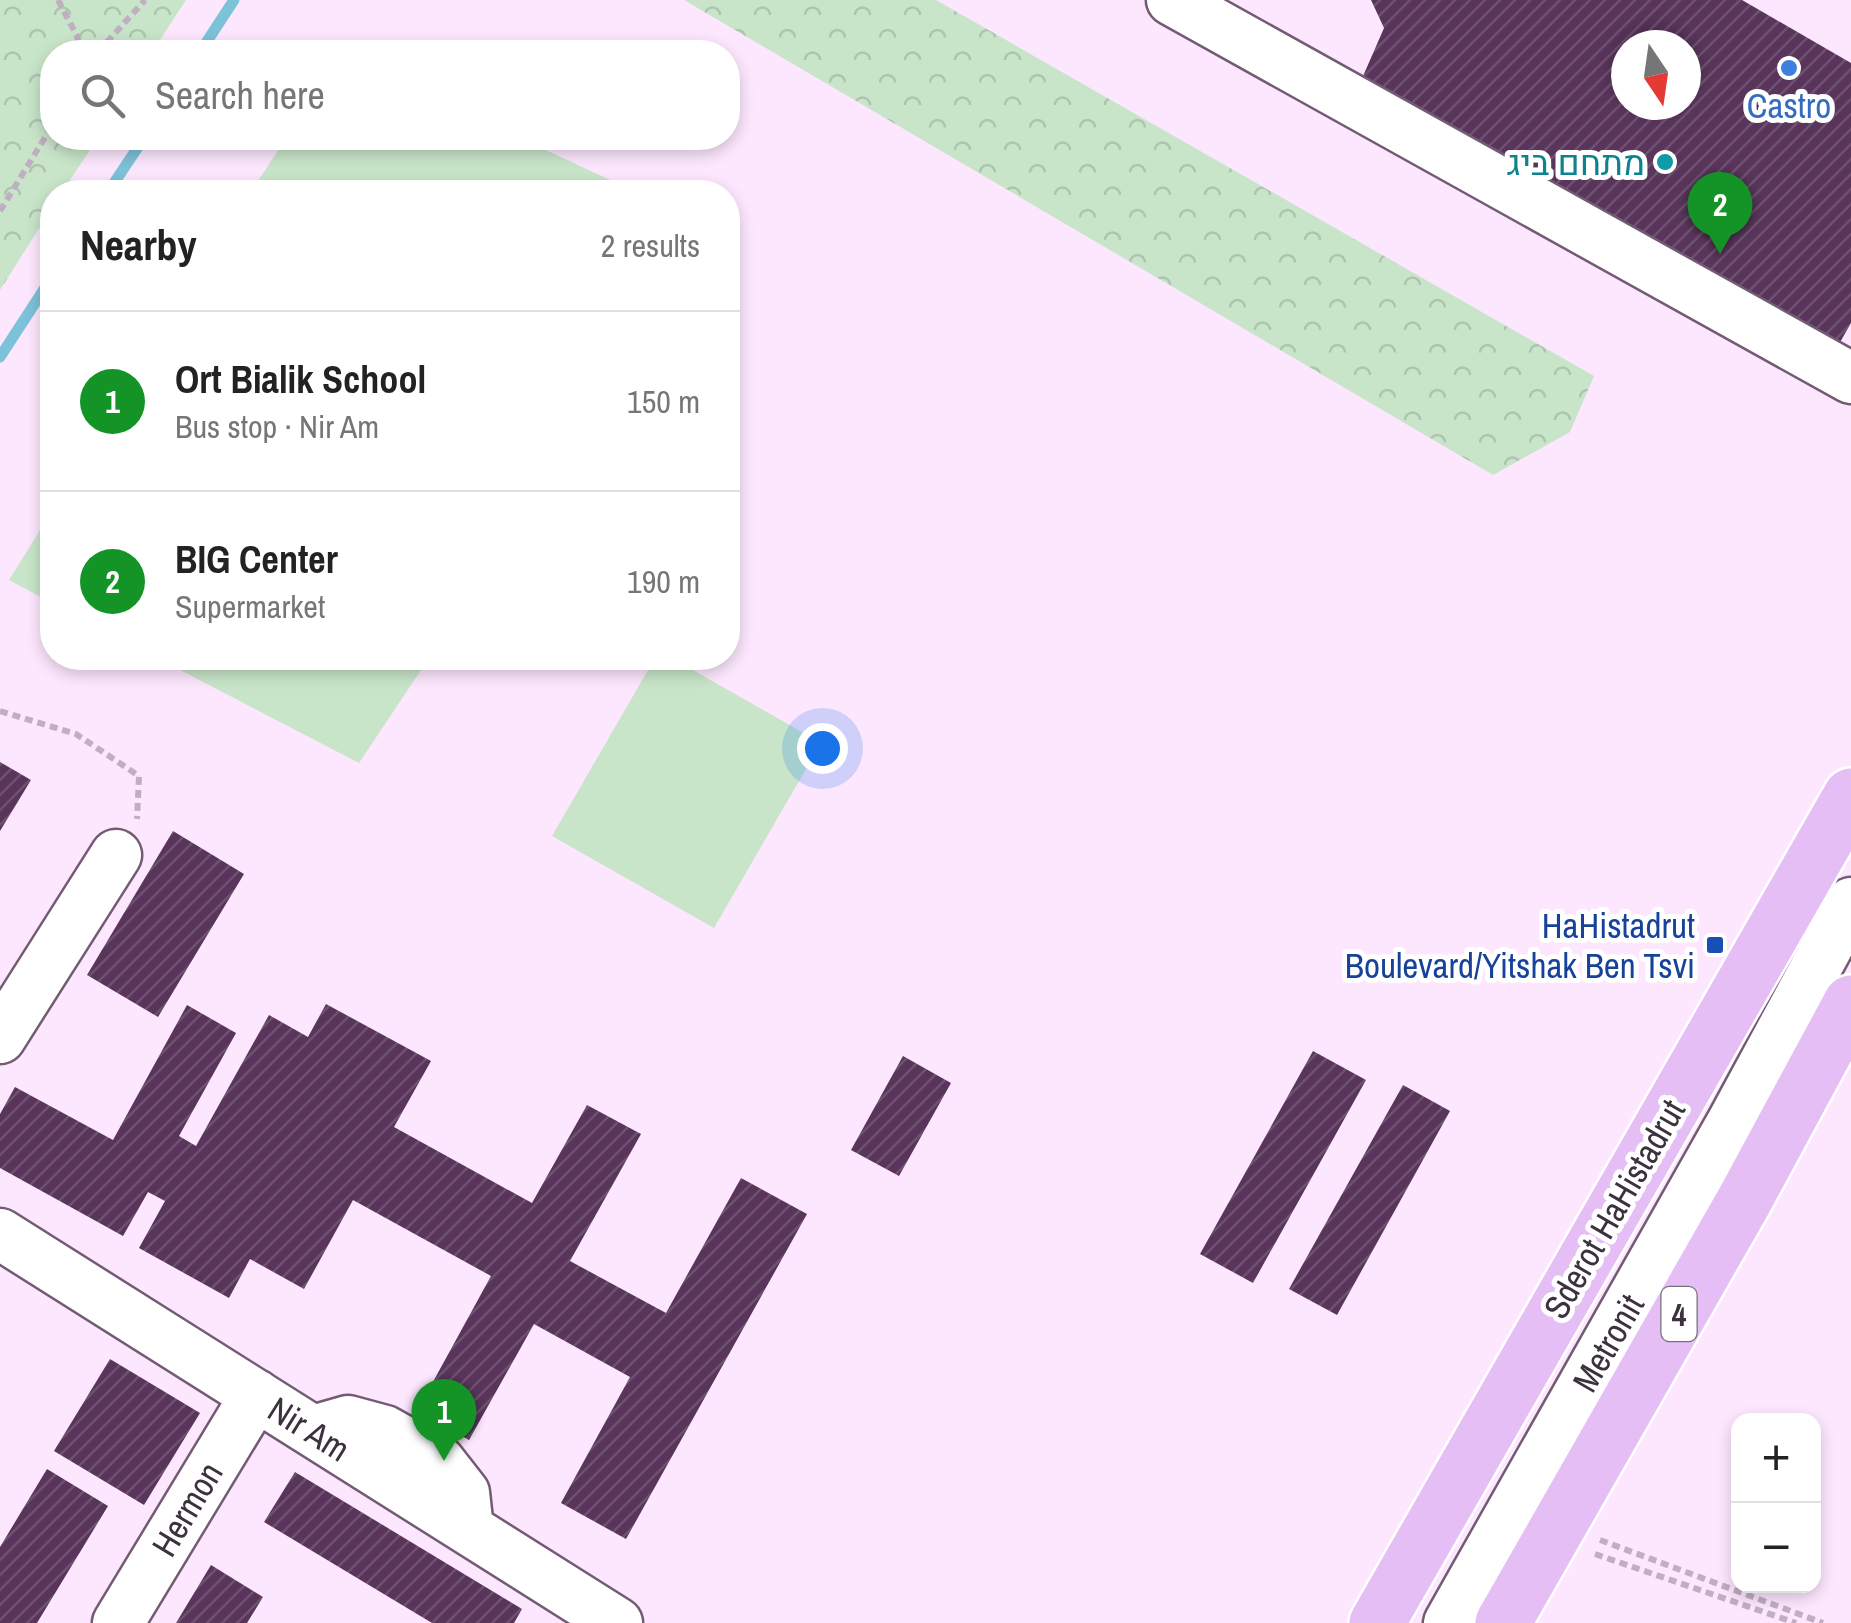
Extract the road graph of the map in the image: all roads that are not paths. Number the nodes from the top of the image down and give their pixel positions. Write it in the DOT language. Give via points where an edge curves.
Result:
graph roads {
  1 [pos="1172,0"];
  2 [pos="1851,378"];
  3 [pos="1851,796"];
  4 [pos="116,855"];
  5 [pos="1851,903"];
  6 [pos="1851,1003"];
  7 [pos="0,1038"];
  8 [pos="0,1234"];
  9 [pos="256,1395"];
  10 [pos="118,1623"];
  11 [pos="617,1623"];
  12 [pos="1377,1623"];
  13 [pos="1449,1623"];
  14 [pos="1503,1623"];
  1 -- 2 [label="street"];
  3 -- 12 [label="highway, Sderot HaHistadrut"];
  4 -- 7 [label="street"];
  5 -- 13 [label="street, Metronit"];
  6 -- 14 [label="highway, 4"];
  8 -- 9 [label="street, Nir Am"];
  9 -- 10 [label="street, Hermon"];
  9 -- 11 [label="street, Nir Am"];
}
